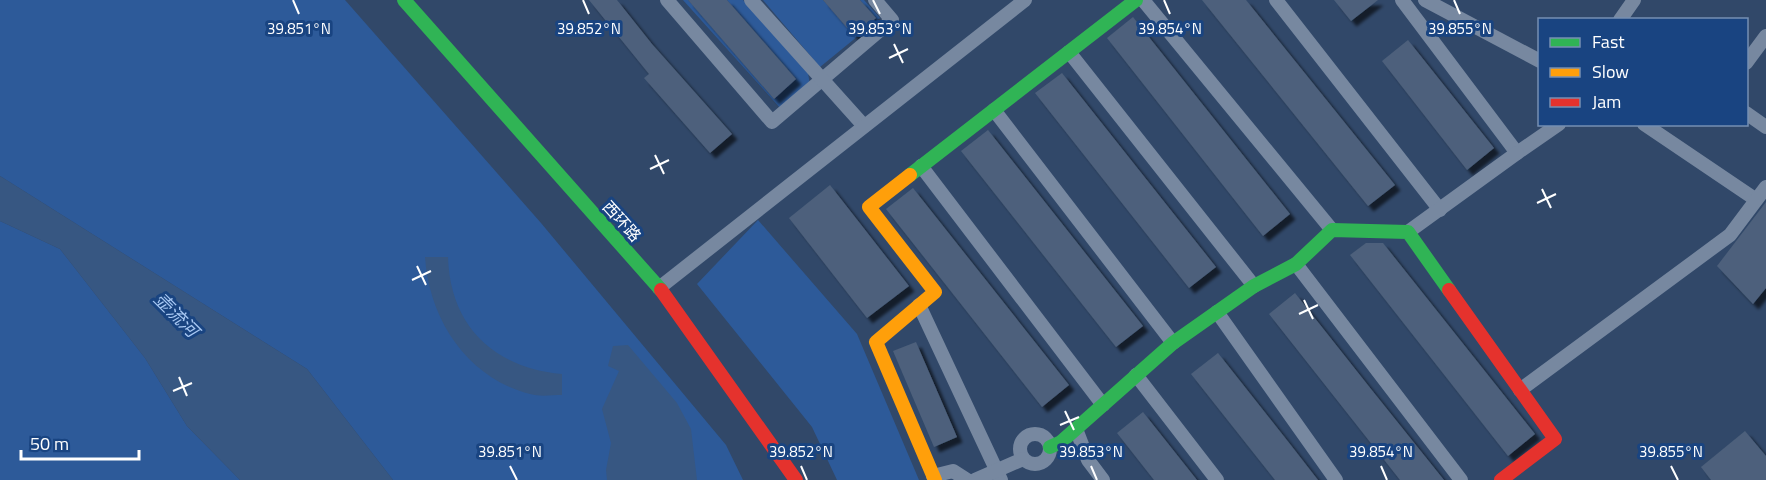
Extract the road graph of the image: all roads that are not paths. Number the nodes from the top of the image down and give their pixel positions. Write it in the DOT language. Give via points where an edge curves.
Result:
graph roads {
  1 [pos="404,0"];
  2 [pos="667,0"];
  3 [pos="751,0"];
  4 [pos="875,0"];
  5 [pos="1024,0"];
  6 [pos="1136,0"];
  7 [pos="1143,0"];
  8 [pos="1276,0"];
  9 [pos="1402,0"];
  10 [pos="1425,0"];
  11 [pos="1634,0"];
  12 [pos="1621,18"];
  13 [pos="1766,36"];
  14 [pos="1069,52"];
  15 [pos="1748,60"];
  16 [pos="1538,61"];
  17 [pos="822,80"];
  18 [pos="994,110"];
  19 [pos="1748,114"];
  20 [pos="864,126"];
  21 [pos="1556,126"];
  22 [pos="1647,126"];
  23 [pos="1766,127"];
  24 [pos="1517,153"];
  25 [pos="921,166"];
  26 [pos="1766,187"];
  27 [pos="1755,199"];
  28 [pos="1440,210"];
  29 [pos="1332,230"];
  30 [pos="1407,232"];
  31 [pos="1296,264"];
  32 [pos="1254,286"];
  33 [pos="659,288"];
  34 [pos="919,305"];
  35 [pos="1217,312"];
  36 [pos="1173,343"];
  37 [pos="1136,375"];
  38 [pos="1520,390"];
  39 [pos="1103,405"];
  40 [pos="1076,429"];
  41 [pos="1050,447"];
  42 [pos="1023,459"];
  43 [pos="999,475"];
  44 [pos="934,478"];
  45 [pos="796,480"];
  46 [pos="967,480"];
  47 [pos="975,480"];
  48 [pos="1102,480"];
  49 [pos="1217,480"];
  50 [pos="1336,480"];
  51 [pos="1461,480"];
  52 [pos="1501,480"];
  1 -- 33 [label="street, 西环路"];
  2 -- 17 [label="street" via="772,122"];
  3 -- 17 [label="street"];
  4 -- 17 [label="street" via="892,20"];
  5 -- 20 [label="street"];
  6 -- 14 [label="street"];
  7 -- 29 [label="street"];
  8 -- 28 [label="street"];
  9 -- 24 [label="street"];
  10 -- 16 [label="street"];
  11 -- 12 [label="street"];
  13 -- 15 [label="street"];
  14 -- 18 [label="street"];
  14 -- 32 [label="street"];
  17 -- 20 [label="street"];
  18 -- 25 [label="street"];
  18 -- 36 [label="street"];
  19 -- 23 [label="street"];
  20 -- 33 [label="street"];
  21 -- 24 [label="street"];
  22 -- 27 [label="street"];
  24 -- 28 [label="street"];
  25 -- 34 [label="street" via="869,207 935,292"];
  25 -- 39 [label="street"];
  26 -- 27 [label="street"];
  27 -- 38 [label="street" via="1730,235"];
  28 -- 30 [label="street"];
  29 -- 30 [label="street"];
  29 -- 31 [label="street"];
  30 -- 38 [label="street"];
  31 -- 32 [label="street"];
  31 -- 51 [label="street"];
  32 -- 35 [label="street"];
  33 -- 45 [label="street, 西环路"];
  34 -- 43 [label="street"];
  34 -- 44 [label="street" via="876,342"];
  35 -- 36 [label="street"];
  35 -- 50 [label="street"];
  36 -- 37 [label="street"];
  37 -- 39 [label="street"];
  37 -- 49 [label="street"];
  38 -- 52 [label="street" via="1555,440"];
  39 -- 40 [label="street"];
  40 -- 41 [label="street"];
  40 -- 48 [label="street" via="1088,460"];
  41 -- 42 [label="street" via="1049,456 1042,463 1032,464"];
  41 -- 42 [label="street" via="1045,437 1031,434 1020,444"];
  42 -- 43 [label="street"];
  43 -- 47 [label="street"];
  44 -- 46 [label="street" via="953,471"];
}
